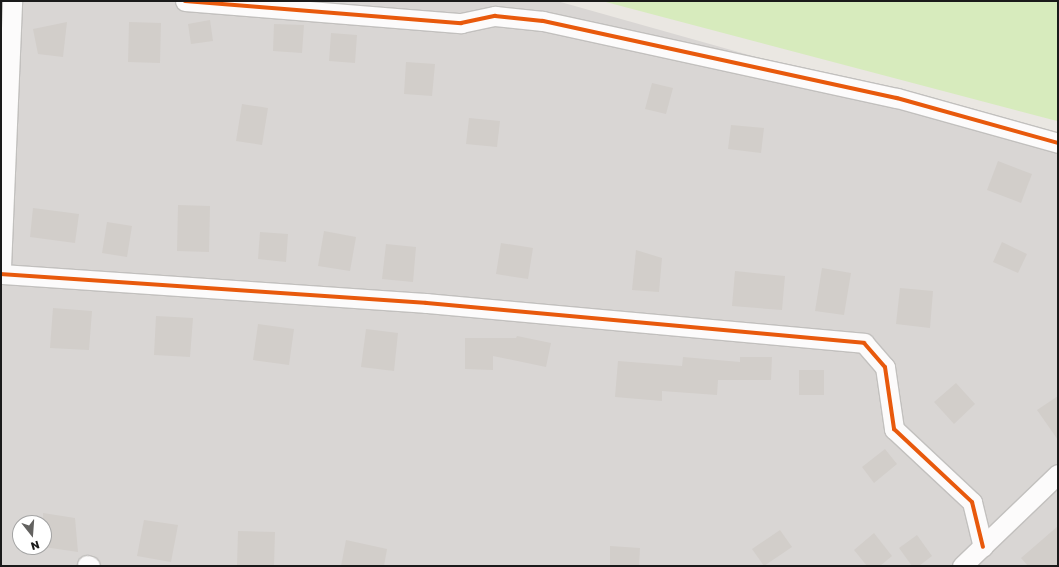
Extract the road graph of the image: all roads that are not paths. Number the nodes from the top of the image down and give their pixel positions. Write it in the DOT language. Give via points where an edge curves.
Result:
graph roads {
  1 [pos="12,1"];
  2 [pos="185,1"];
  3 [pos="1058,143"];
  4 [pos="1,267"];
  5 [pos="1,274"];
  6 [pos="1058,474"];
  7 [pos="983,547"];
  8 [pos="962,566"];
  1 -- 4 [label="street"];
  2 -- 3 [label="street" via="461,23 495,16 543,21 897,98"];
  5 -- 7 [label="street" via="426,303 864,343 885,367 894,429 972,502"];
  6 -- 7 [label="street"];
  7 -- 8 [label="street"];
}
